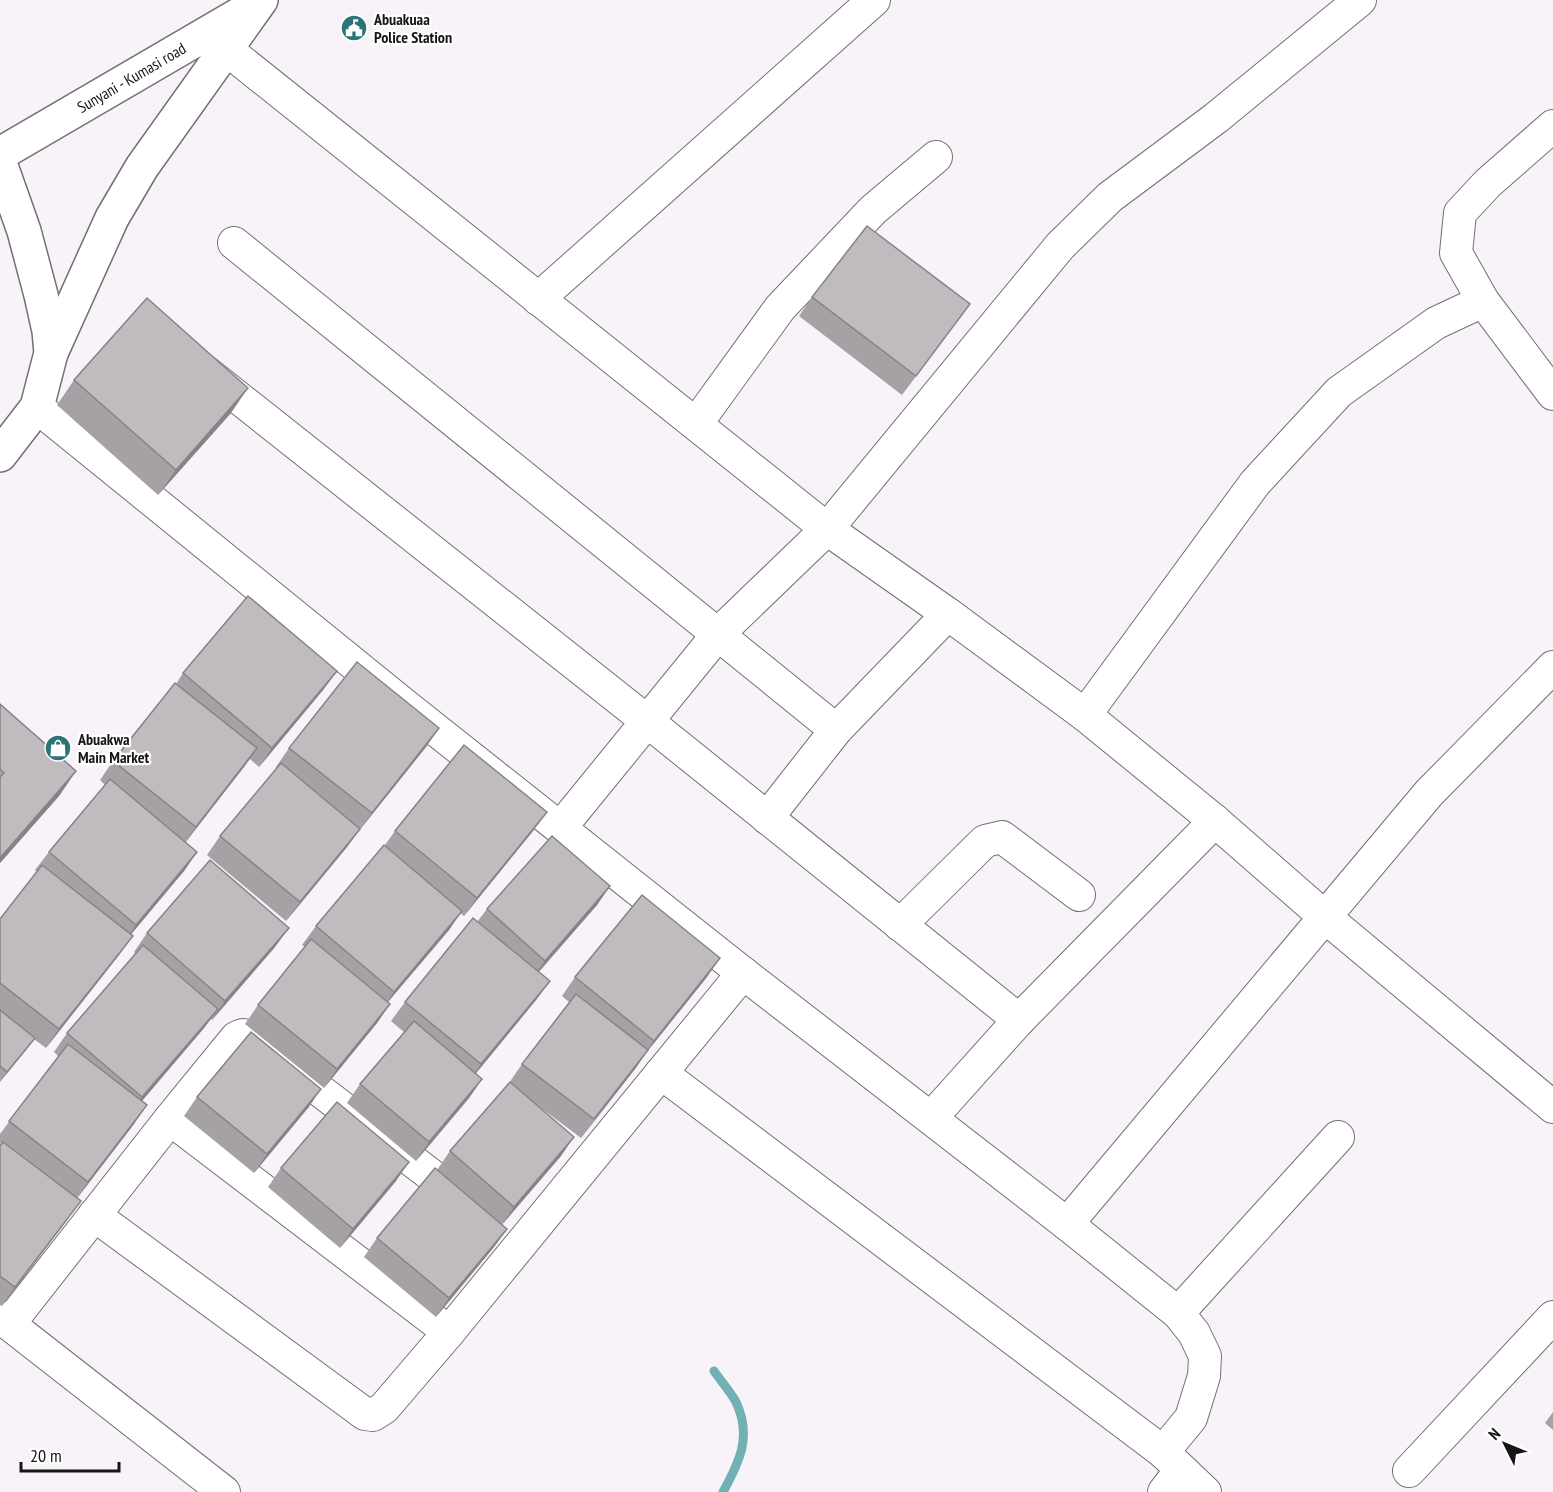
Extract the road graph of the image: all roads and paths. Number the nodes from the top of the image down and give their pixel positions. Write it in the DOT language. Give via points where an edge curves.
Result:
graph roads {
  1 [pos="260,0"];
  2 [pos="874,0"];
  3 [pos="1360,0"];
  4 [pos="226,49"];
  5 [pos="1553,126"];
  6 [pos="0,154"];
  7 [pos="936,157"];
  8 [pos="0,163"];
  9 [pos="234,243"];
  10 [pos="538,299"];
  11 [pos="1483,301"];
  12 [pos="51,353"];
  13 [pos="185,356"];
  14 [pos="1553,394"];
  15 [pos="37,407"];
  16 [pos="696,424"];
  17 [pos="0,455"];
  18 [pos="827,529"];
  19 [pos="948,614"];
  20 [pos="719,633"];
  21 [pos="1553,667"];
  22 [pos="1085,715"];
  23 [pos="647,721"];
  24 [pos="836,730"];
  25 [pos="767,818"];
  26 [pos="1215,821"];
  27 [pos="561,827"];
  28 [pos="1079,895"];
  29 [pos="1325,916"];
  30 [pos="900,925"];
  31 [pos="743,973"];
  32 [pos="1019,1020"];
  33 [pos="661,1073"];
  34 [pos="1553,1107"];
  35 [pos="931,1118"];
  36 [pos="170,1119"];
  37 [pos="1338,1137"];
  38 [pos="94,1215"];
  39 [pos="1067,1224"];
  40 [pos="503,1230"];
  41 [pos="1178,1313"];
  42 [pos="1553,1317"];
  43 [pos="4,1321"];
  44 [pos="449,1332"];
  45 [pos="1169,1471"];
  46 [pos="1409,1471"];
  47 [pos="225,1492"];
  48 [pos="1205,1492"];
  1 -- 4 [label="main road"];
  1 -- 6 [label="main road, Sunyani - Kumasi road" via="207,35"];
  2 -- 10 [label="street"];
  3 -- 18 [label="street" via="1216,118 1110,197 1076,230"];
  4 -- 10 [label="street"];
  4 -- 12 [label="main road" via="142,167 112,218"];
  5 -- 11 [label="street" via="1460,213 1456,253"];
  7 -- 16 [label="street" via="873,210 780,308"];
  8 -- 12 [label="main road" via="24,231"];
  9 -- 20 [label="street"];
  10 -- 16 [label="street"];
  11 -- 14 [label="street"];
  11 -- 22 [label="street" via="1436,323 1339,392 1255,483"];
  12 -- 15 [label="main road"];
  13 -- 23 [label="street"];
  15 -- 17 [label="main road"];
  15 -- 27 [label="street"];
  16 -- 18 [label="street"];
  18 -- 19 [label="street"];
  18 -- 20 [label="street"];
  19 -- 22 [label="street"];
  19 -- 24 [label="street"];
  20 -- 23 [label="street"];
  20 -- 24 [label="street"];
  21 -- 29 [label="street" via="1429,793"];
  22 -- 26 [label="street"];
  23 -- 25 [label="street"];
  23 -- 27 [label="street"];
  24 -- 25 [label="street"];
  25 -- 30 [label="street"];
  26 -- 29 [label="street"];
  26 -- 32 [label="street"];
  27 -- 31 [label="street"];
  28 -- 30 [label="street" via="1002,837 985,841"];
  29 -- 34 [label="street"];
  29 -- 39 [label="street"];
  30 -- 32 [label="street"];
  31 -- 33 [label="street"];
  31 -- 35 [label="street"];
  32 -- 35 [label="street"];
  33 -- 40 [label="street"];
  33 -- 45 [label="street"];
  35 -- 39 [label="street"];
  36 -- 38 [label="street"];
  36 -- 40 [label="street" via="236,1038 246,1035"];
  36 -- 44 [label="street"];
  37 -- 41 [label="street"];
  38 -- 43 [label="street"];
  38 -- 44 [label="street" via="365,1414 380,1412"];
  39 -- 41 [label="street"];
  40 -- 44 [label="street"];
  41 -- 45 [label="street" via="1205,1356 1204,1376"];
  42 -- 46 [label="street"];
  43 -- 47 [label="street"];
  45 -- 48 [label="street"];
}
